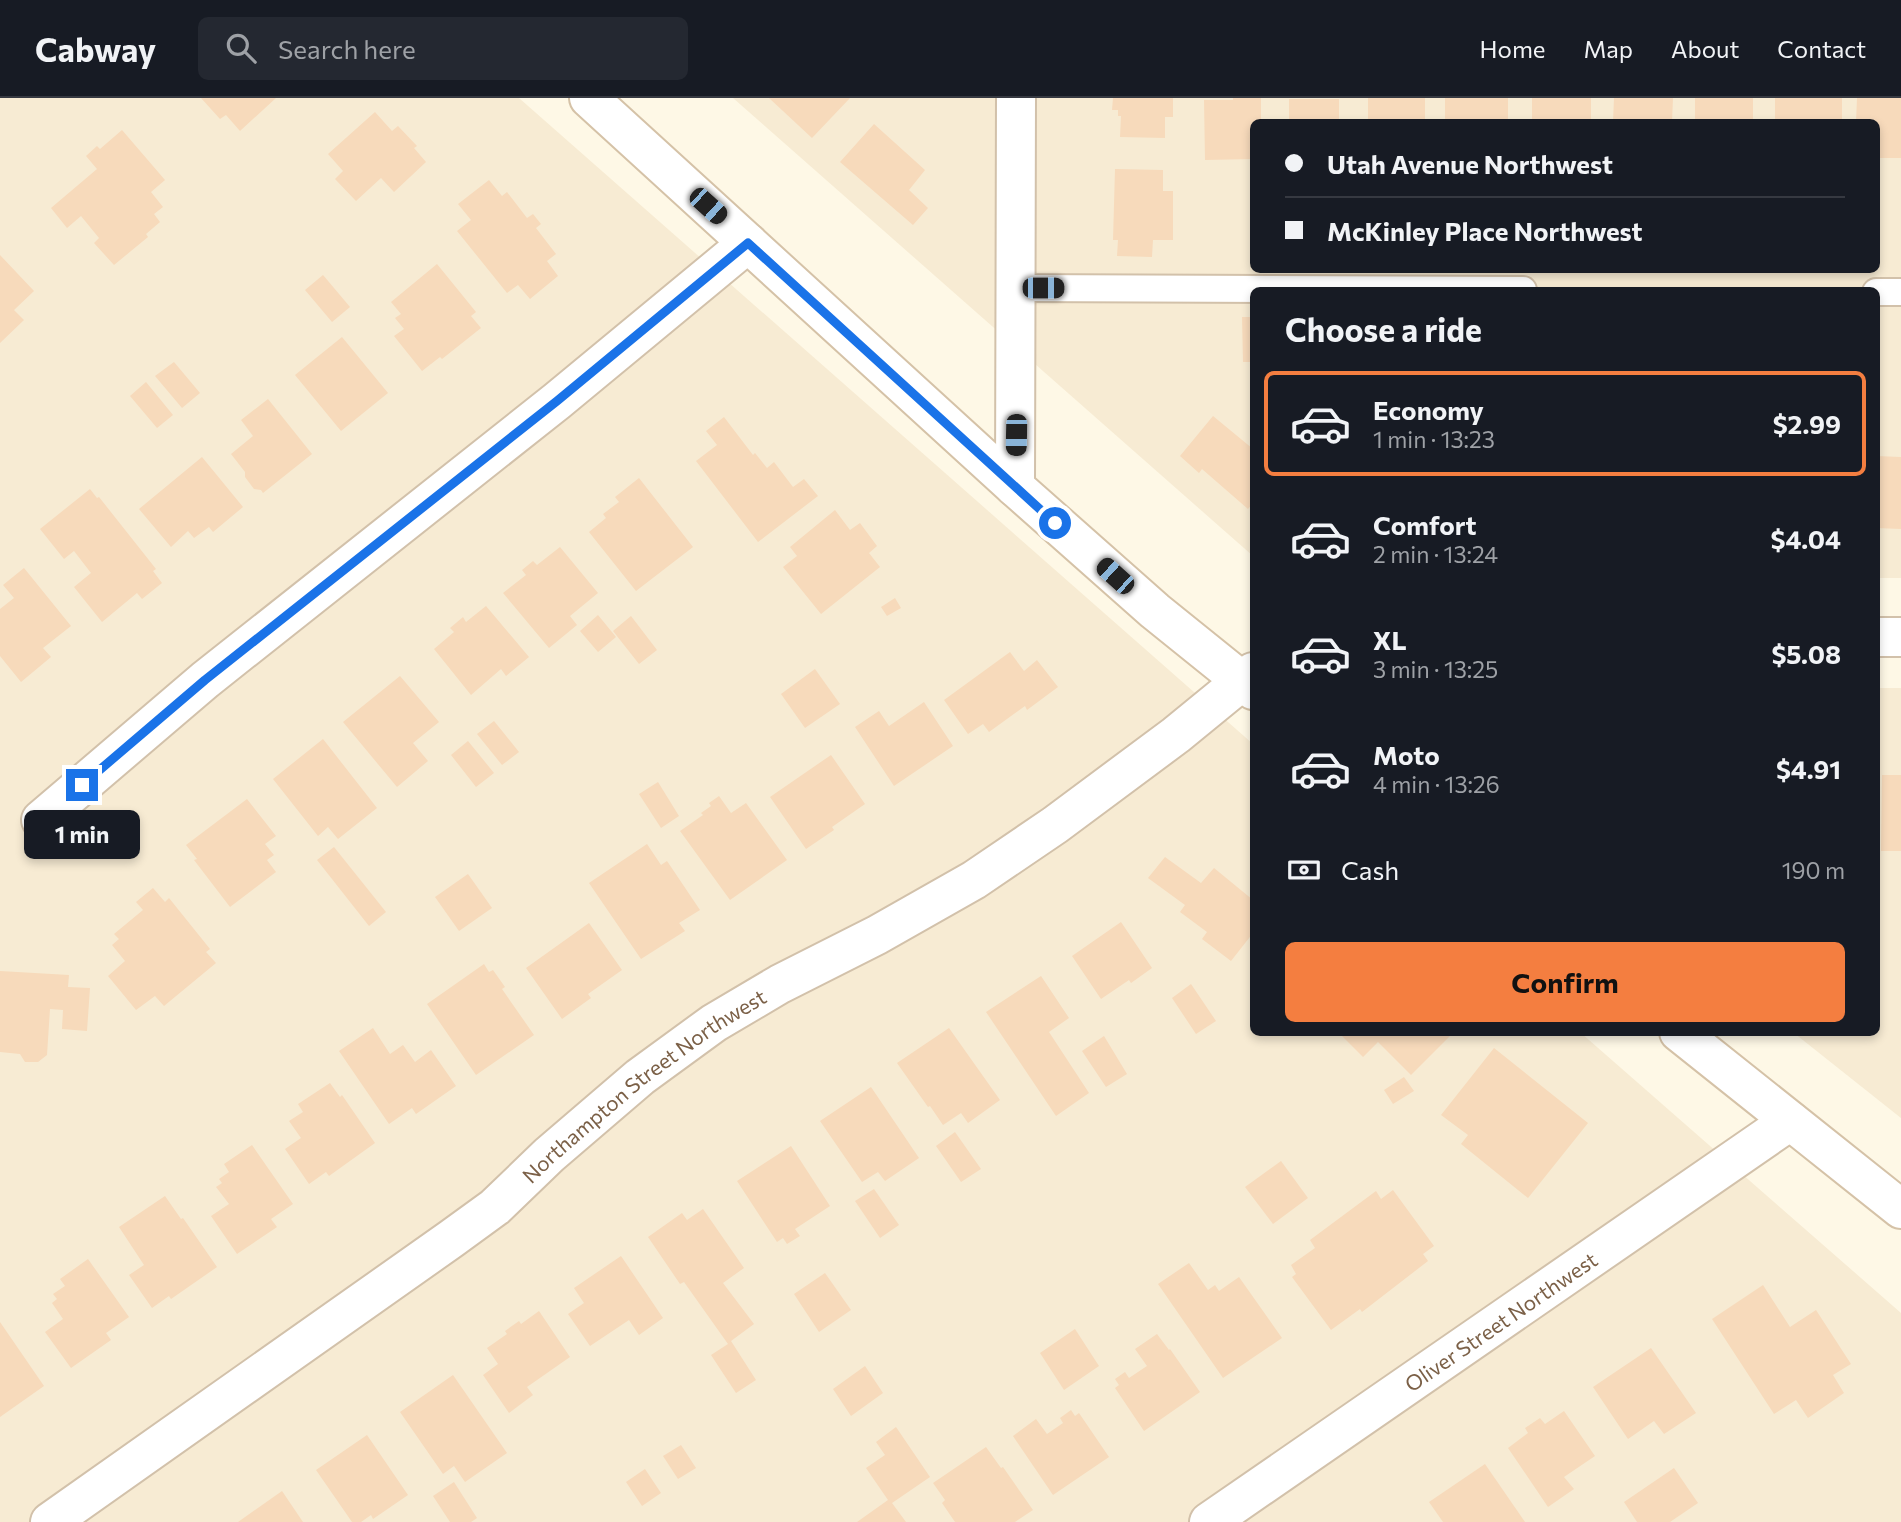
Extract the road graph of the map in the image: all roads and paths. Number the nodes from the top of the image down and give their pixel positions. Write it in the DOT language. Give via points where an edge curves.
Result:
graph roads {
  1 [pos="589,98"];
  2 [pos="1016,98"];
  3 [pos="748,243"];
  4 [pos="1016,288"];
  5 [pos="1250,289"];
  6 [pos="1880,292"];
  7 [pos="1901,292"];
  8 [pos="1015,487"];
  9 [pos="1880,637"];
  10 [pos="1901,637"];
  11 [pos="1249,681"];
  12 [pos="41,820"];
  13 [pos="1684,1036"];
  14 [pos="1790,1121"];
  15 [pos="1901,1209"];
  16 [pos="50,1522"];
  17 [pos="1209,1522"];
  1 -- 3 [label="street"];
  2 -- 4 [label="street"];
  3 -- 8 [label="street"];
  3 -- 12 [label="street" via="205,680"];
  4 -- 5 [label="lane"];
  4 -- 8 [label="street"];
  6 -- 7 [label="lane"];
  8 -- 11 [label="street" via="1155,611"];
  9 -- 10 [label="street"];
  11 -- 16 [label="street, Northampton Street Northwest" via="974,880 714,1023 640,1077 495,1207"];
  13 -- 14 [label="street"];
  14 -- 15 [label="street"];
  14 -- 17 [label="street, Oliver Street Northwest"];
}
